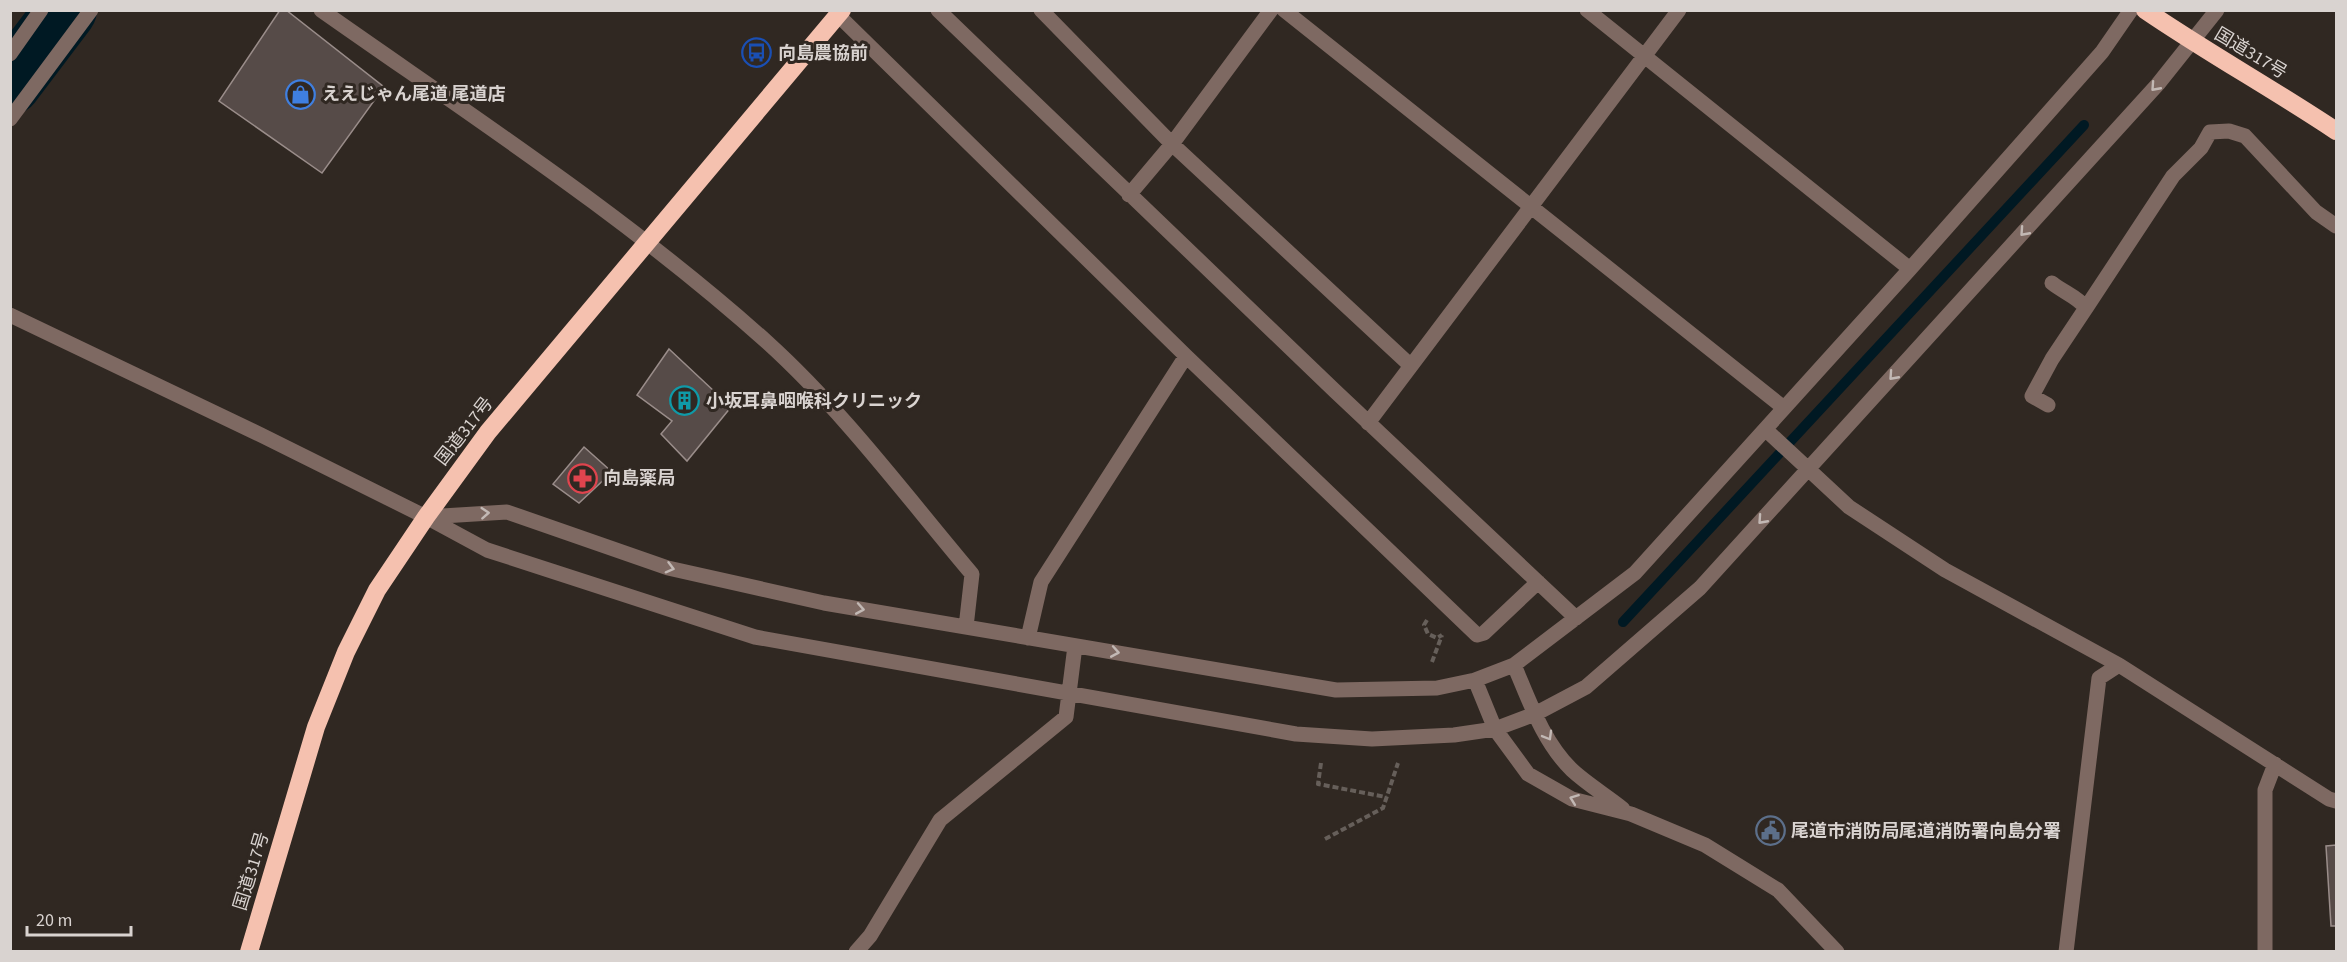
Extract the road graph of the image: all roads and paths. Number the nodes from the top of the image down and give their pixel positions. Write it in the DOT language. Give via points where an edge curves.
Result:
graph roads {
  1 [pos="41,10"];
  2 [pos="91,10"];
  3 [pos="321,10"];
  4 [pos="938,10"];
  5 [pos="1041,10"];
  6 [pos="1271,10"];
  7 [pos="1284,10"];
  8 [pos="1587,10"];
  9 [pos="1679,10"];
  10 [pos="2131,10"];
  11 [pos="2145,10"];
  12 [pos="2217,10"];
  13 [pos="840,13"];
  14 [pos="2193,43"];
  15 [pos="10,54"];
  16 [pos="1645,57"];
  17 [pos="10,118"];
  18 [pos="2337,131"];
  19 [pos="1172,144"];
  20 [pos="1129,195"];
  21 [pos="1531,205"];
  22 [pos="2337,226"];
  23 [pos="647,243"];
  24 [pos="1910,269"];
  25 [pos="2052,283"];
  26 [pos="2086,308"];
  27 [pos="10,315"];
  28 [pos="1186,356"];
  29 [pos="1411,366"];
  30 [pos="2048,405"];
  31 [pos="1784,408"];
  32 [pos="1368,423"];
  33 [pos="1765,429"];
  34 [pos="1809,469"];
  35 [pos="426,517"];
  36 [pos="1538,582"];
  37 [pos="1576,618"];
  38 [pos="966,627"];
  39 [pos="1028,638"];
  40 [pos="1075,646"];
  41 [pos="1514,665"];
  42 [pos="2120,665"];
  43 [pos="1475,680"];
  44 [pos="1068,693"];
  45 [pos="1535,714"];
  46 [pos="1495,729"];
  47 [pos="1321,763"];
  48 [pos="2275,764"];
  49 [pos="1386,797"];
  50 [pos="2337,801"];
  51 [pos="1383,808"];
  52 [pos="1631,814"];
  53 [pos="1325,839"];
  54 [pos="249,951"];
  55 [pos="856,951"];
  56 [pos="1837,951"];
  57 [pos="2066,951"];
  58 [pos="2265,951"];
  1 -- 15 [label="street"];
  2 -- 17 [label="street"];
  3 -- 23 [label="street"];
  4 -- 20 [label="street"];
  5 -- 19 [label="street"];
  6 -- 19 [label="street"];
  7 -- 21 [label="street"];
  8 -- 16 [label="street"];
  9 -- 16 [label="street"];
  10 -- 24 [label="street" via="2102,52"];
  11 -- 14 [label="highway, 国道317号"];
  12 -- 14 [label="street"];
  13 -- 23 [label="highway, 国道317号"];
  13 -- 28 [label="street"];
  14 -- 18 [label="highway, 国道317号"];
  14 -- 34 [label="street, one-way"];
  16 -- 21 [label="street"];
  16 -- 24 [label="street"];
  19 -- 20 [label="street"];
  19 -- 29 [label="street"];
  20 -- 32 [label="street"];
  21 -- 29 [label="street"];
  21 -- 31 [label="street"];
  22 -- 26 [label="street" via="2316,212 2245,136 2229,131 2210,132 2201,148 2173,176"];
  23 -- 35 [label="highway, 国道317号" via="488,432"];
  23 -- 38 [label="street" via="768,343 823,397 972,574"];
  24 -- 31 [label="street"];
  25 -- 26 [label="street"];
  26 -- 30 [label="street" via="2032,396"];
  27 -- 35 [label="street"];
  28 -- 36 [label="street" via="1477,635 1484,633"];
  28 -- 39 [label="street" via="1041,582"];
  29 -- 32 [label="street"];
  31 -- 33 [label="street"];
  32 -- 36 [label="street"];
  33 -- 34 [label="street"];
  33 -- 37 [label="street" via="1635,573"];
  34 -- 42 [label="street" via="1849,507 1945,570"];
  34 -- 45 [label="street, one-way" via="1700,588 1586,687"];
  35 -- 38 [label="street, one-way" via="507,512 668,568 824,603"];
  35 -- 44 [label="street" via="487,549 756,637"];
  35 -- 54 [label="highway, 国道317号" via="377,590 346,652 316,727"];
  36 -- 37 [label="street"];
  37 -- 41 [label="street"];
  38 -- 39 [label="street"];
  39 -- 40 [label="street"];
  40 -- 43 [label="street, one-way" via="1336,690 1437,688"];
  40 -- 44 [label="street"];
  41 -- 43 [label="street"];
  41 -- 45 [label="street"];
  42 -- 48 [label="street"];
  42 -- 57 [label="street" via="2099,678"];
  43 -- 46 [label="street"];
  44 -- 46 [label="street" via="1296,734 1372,739"];
  44 -- 55 [label="street" via="1066,717 940,820 870,936"];
  45 -- 46 [label="street"];
  45 -- 52 [label="street, one-way" via="1571,769"];
  52 -- 46 [label="street, one-way" via="1572,799 1528,774"];
  47 -- 49 [label="path" via="1318,784"];
  48 -- 50 [label="street"];
  48 -- 58 [label="street" via="2265,790"];
  51 -- 53 [label="path"];
  52 -- 56 [label="street" via="1705,845 1769,884"];
}
